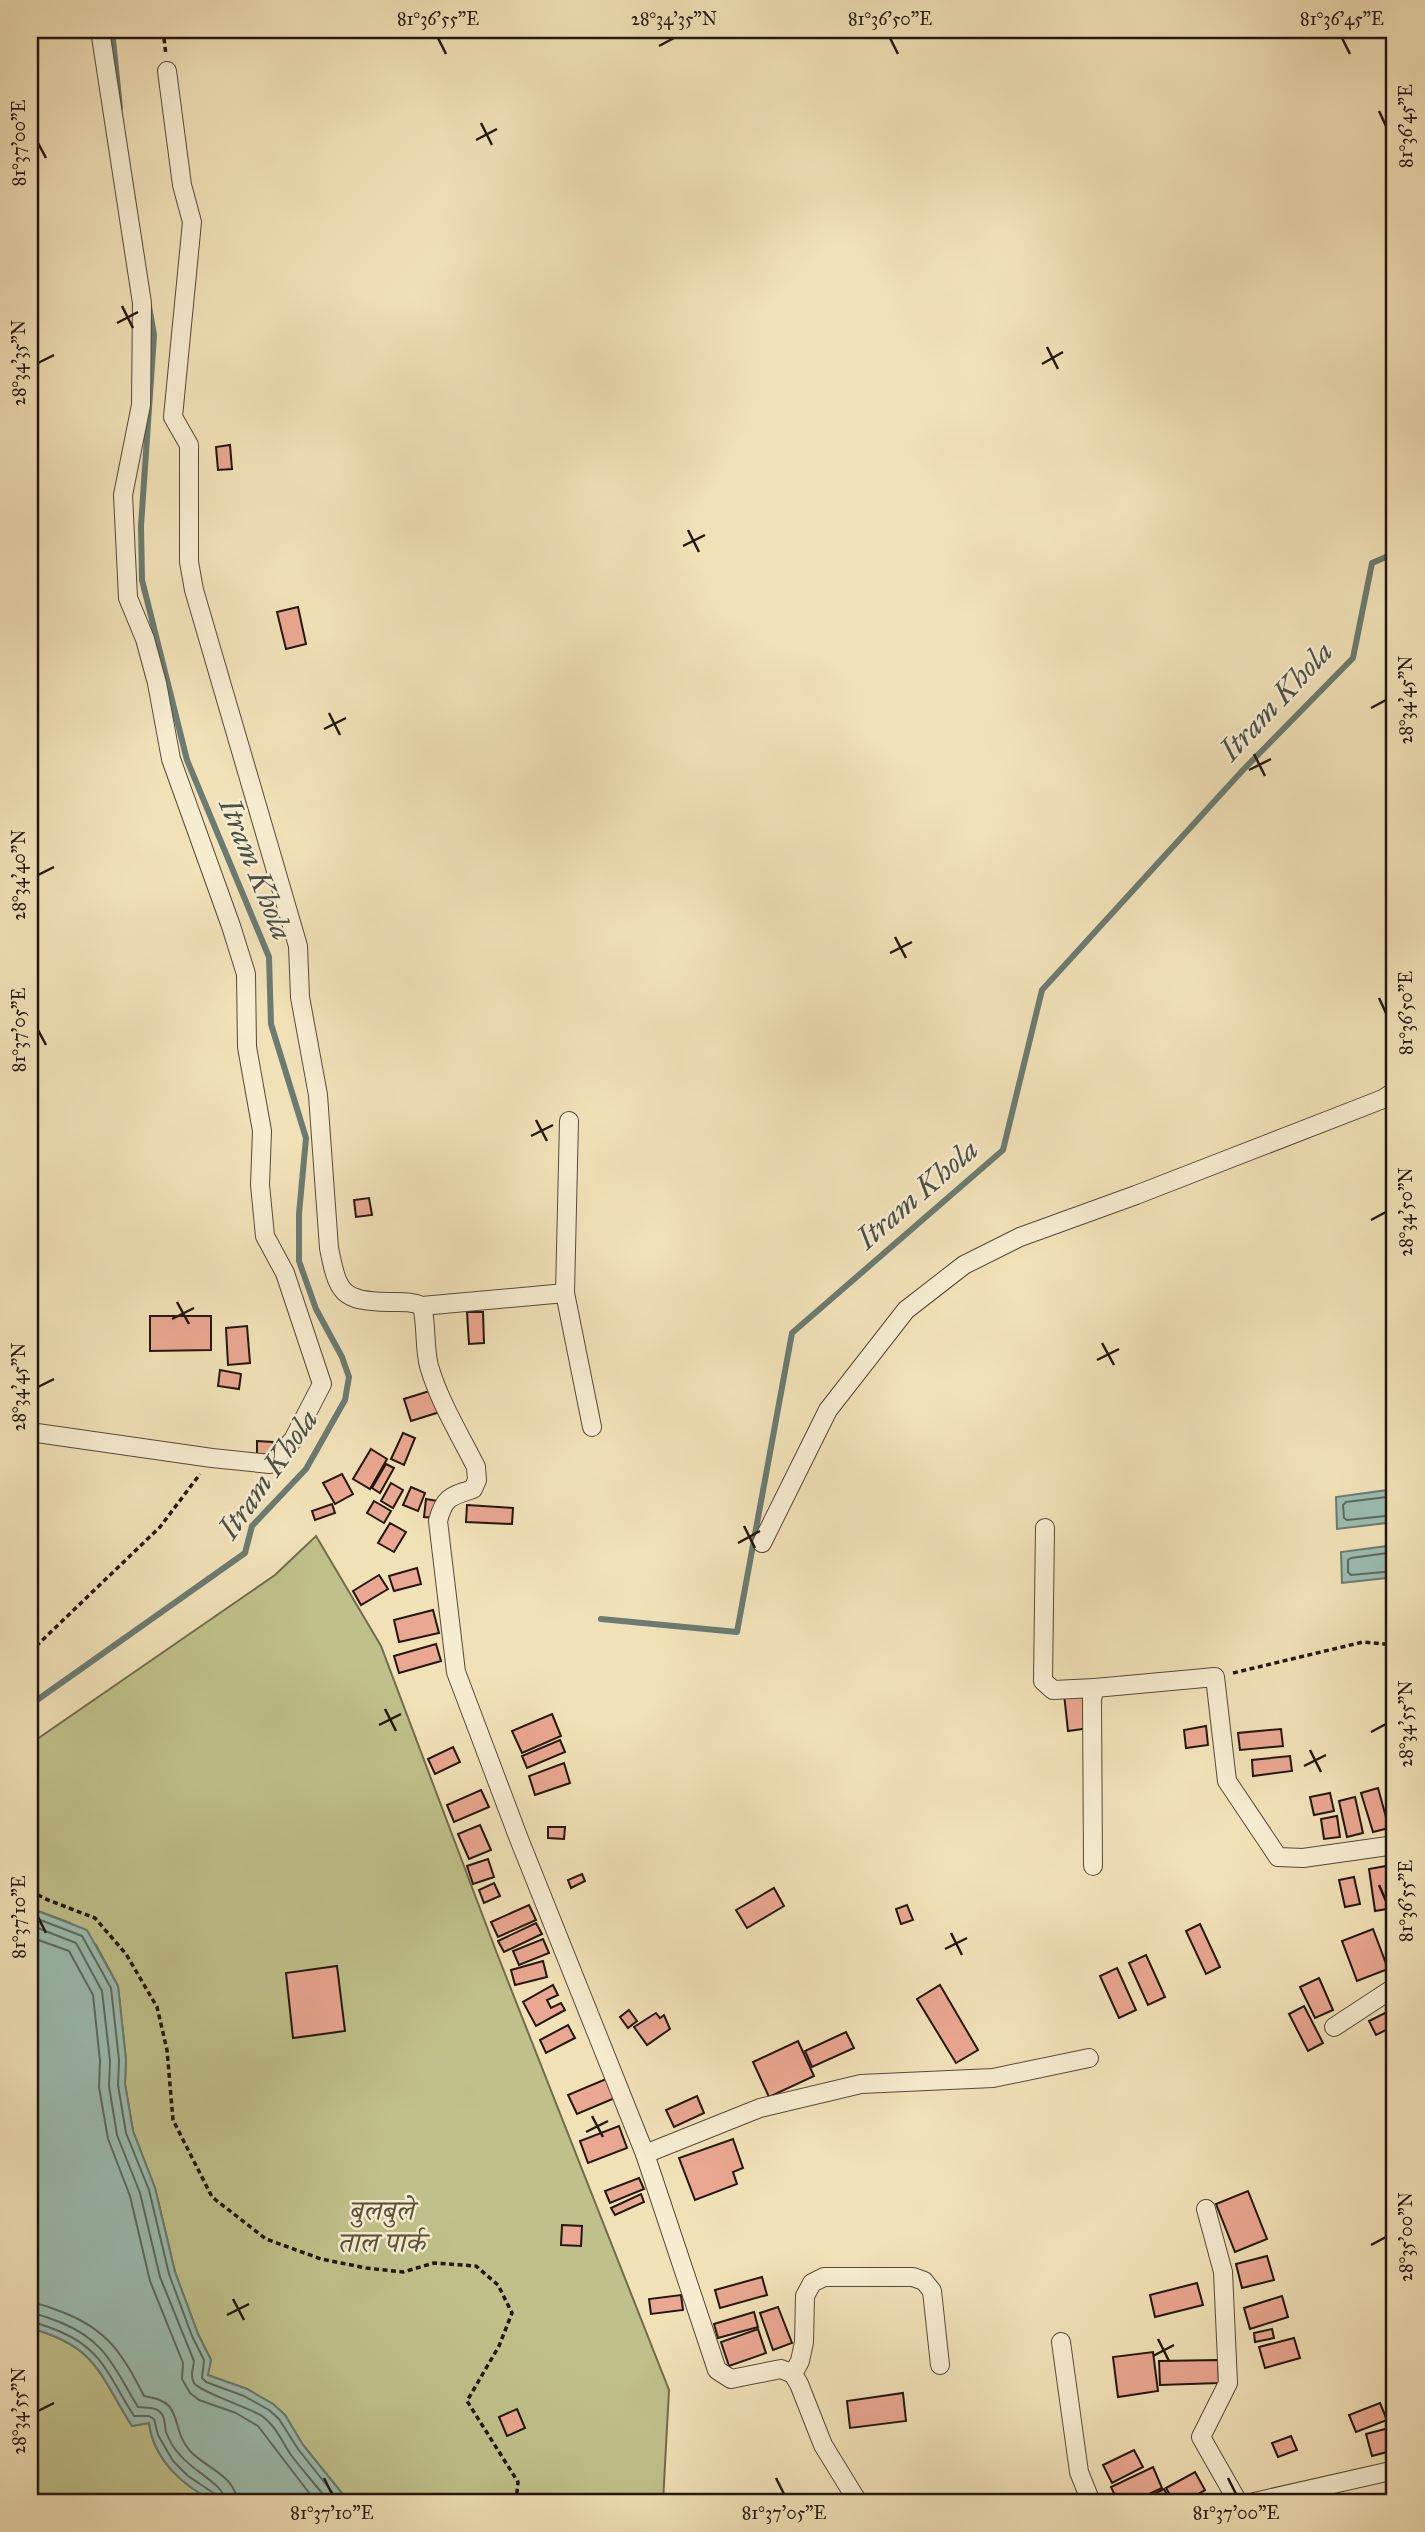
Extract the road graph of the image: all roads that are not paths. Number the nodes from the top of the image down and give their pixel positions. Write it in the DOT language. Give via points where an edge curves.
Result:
graph roads {
  1 [pos="100,30"];
  2 [pos="167,71"];
  3 [pos="1395,1091"];
  4 [pos="569,1121"];
  5 [pos="565,1293"];
  6 [pos="422,1306"];
  7 [pos="592,1427"];
  8 [pos="30,1432"];
  9 [pos="1045,1528"];
  10 [pos="762,1543"];
  11 [pos="1095,1688"];
  12 [pos="1395,1845"];
  13 [pos="1093,1866"];
  14 [pos="1395,1987"];
  15 [pos="1334,2027"];
  16 [pos="1089,2057"];
  17 [pos="645,2154"];
  18 [pos="1206,2209"];
  19 [pos="1061,2342"];
  20 [pos="940,2365"];
  21 [pos="793,2374"];
  22 [pos="1395,2470"];
  23 [pos="858,2502"];
  24 [pos="1091,2502"];
  25 [pos="1238,2502"];
  26 [pos="1254,2502"];
  1 -- 8 [label="street" via="142,303 141,405 123,495 128,598 158,683 171,759 246,974 247,1046 262,1131 260,1185 265,1236 285,1273 322,1384 293,1440 270,1464"];
  2 -- 6 [label="street" via="182,185 192,222 173,417 189,445 189,562 298,946 300,997 318,1095 333,1270 341,1290 353,1298 412,1301"];
  3 -- 10 [label="street" via="1020,1237 964,1265 905,1310 828,1410"];
  4 -- 5 [label="street"];
  5 -- 6 [label="street"];
  5 -- 7 [label="street"];
  6 -- 17 [label="street" via="433,1380 476,1467 473,1489 449,1497 438,1521 456,1672"];
  9 -- 11 [label="street" via="1043,1681 1053,1690"];
  11 -- 12 [label="street" via="1215,1677 1227,1781 1278,1857 1303,1858"];
  11 -- 13 [label="street"];
  14 -- 15 [label="street"];
  16 -- 17 [label="street" via="993,2078 860,2084 760,2108"];
  17 -- 21 [label="street" via="717,2370 731,2379 781,2369"];
  18 -- 25 [label="street" via="1223,2272 1228,2383 1201,2437"];
  19 -- 24 [label="street" via="1079,2472"];
  20 -- 21 [label="street" via="932,2291 924,2281 913,2277 824,2277 812,2283 805,2296 804,2342"];
  21 -- 23 [label="street" via="823,2445"];
  22 -- 26 [label="street"];
}
